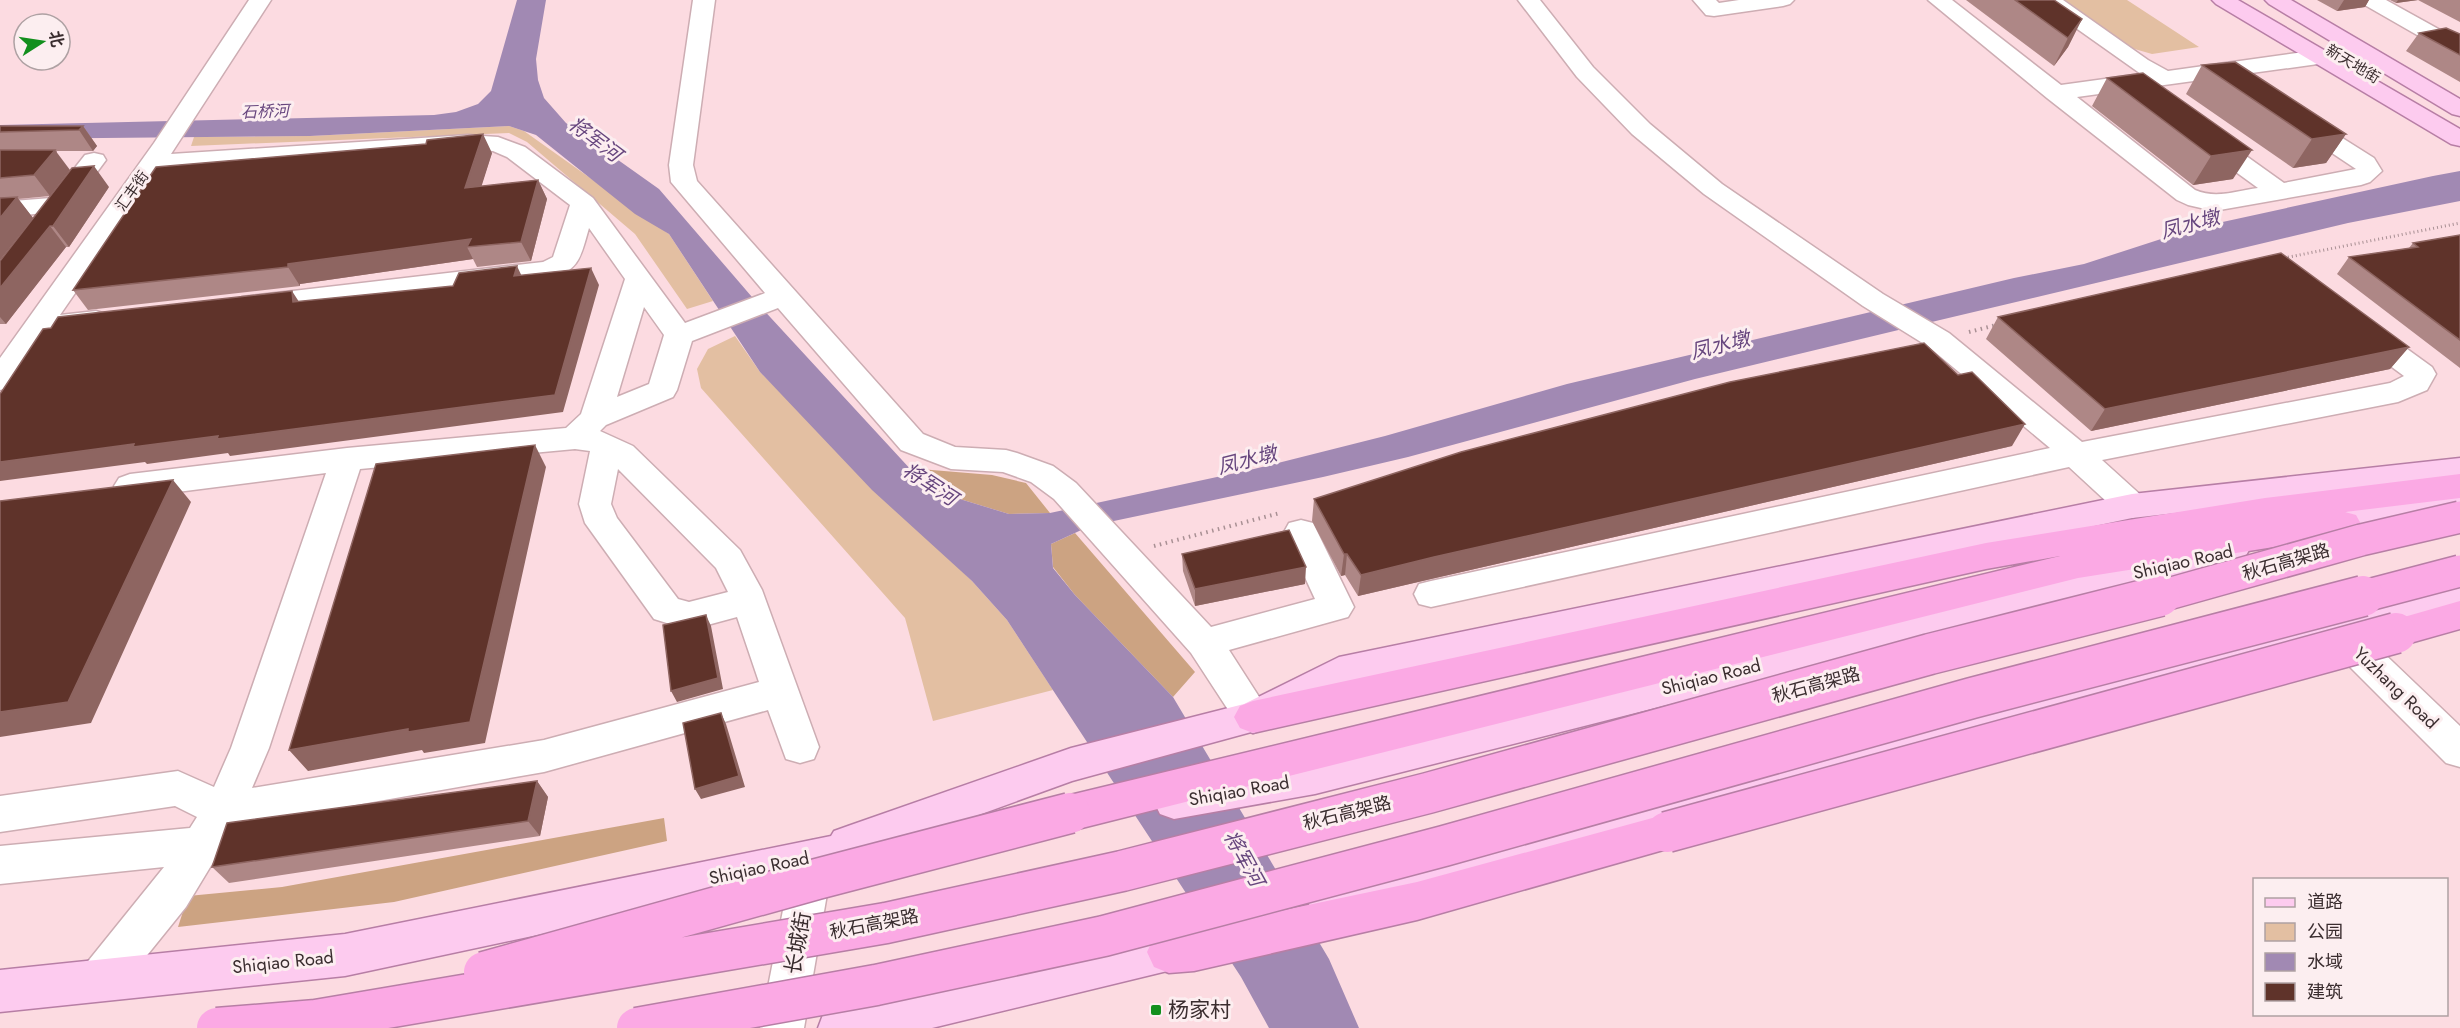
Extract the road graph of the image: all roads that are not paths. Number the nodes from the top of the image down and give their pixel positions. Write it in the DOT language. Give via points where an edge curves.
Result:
graph roads {
  1 [pos="260,0"];
  2 [pos="704,0"];
  3 [pos="1529,0"];
  4 [pos="1704,0"];
  5 [pos="1783,0"];
  6 [pos="1939,0"];
  7 [pos="2049,0"];
  8 [pos="2370,0"];
  9 [pos="2245,1"];
  10 [pos="2460,50"];
  11 [pos="2318,57"];
  12 [pos="2222,70"];
  13 [pos="2165,78"];
  14 [pos="2128,83"];
  15 [pos="2250,88"];
  16 [pos="2055,93"];
  17 [pos="2156,103"];
  18 [pos="2279,107"];
  19 [pos="2460,109"];
  20 [pos="2185,123"];
  21 [pos="2460,129"];
  22 [pos="2460,139"];
  23 [pos="158,154"];
  24 [pos="59,160"];
  25 [pos="2279,191"];
  26 [pos="584,203"];
  27 [pos="60,205"];
  28 [pos="0,210"];
  29 [pos="40,231"];
  30 [pos="639,278"];
  31 [pos="784,296"];
  32 [pos="224,306"];
  33 [pos="119,318"];
  34 [pos="2345,318"];
  35 [pos="34,332"];
  36 [pos="679,335"];
  37 [pos="0,340"];
  38 [pos="0,380"];
  39 [pos="592,434"];
  40 [pos="2076,454"];
  41 [pos="347,459"];
  42 [pos="2460,469"];
  43 [pos="2460,486"];
  44 [pos="104,489"];
  45 [pos="2460,496"];
  46 [pos="2132,506"];
  47 [pos="2460,518"];
  48 [pos="1292,522"];
  49 [pos="2344,524"];
  50 [pos="2460,571"];
  51 [pos="1431,594"];
  52 [pos="2460,596"];
  53 [pos="748,600"];
  54 [pos="2460,615"];
  55 [pos="2331,625"];
  56 [pos="1204,643"];
  57 [pos="780,691"];
  58 [pos="1252,717"];
  59 [pos="800,747"];
  60 [pos="2460,751"];
  61 [pos="223,811"];
  62 [pos="0,814"];
  63 [pos="201,845"];
  64 [pos="813,857"];
  65 [pos="0,865"];
  66 [pos="1339,910"];
  67 [pos="1185,949"];
  68 [pos="100,980"];
  69 [pos="0,991"];
  70 [pos="316,1020"];
  71 [pos="217,1028"];
  72 [pos="637,1028"];
  73 [pos="782,1028"];
  74 [pos="840,1028"];
  1 -- 23 [label="street, 汇丰街"];
  2 -- 31 [label="street" via="681,165 684,182"];
  3 -- 40 [label="street" via="1585,72 1641,129 1713,189 1928,333"];
  4 -- 5 [label="street" via="1714,10"];
  6 -- 16 [label="street"];
  7 -- 13 [label="street" via="2140,65"];
  8 -- 10 [label="street"];
  9 -- 11 [label="main road"];
  9 -- 19 [label="main road, 新天地街"];
  9 -- 21 [label="main road, 新天地街"];
  11 -- 12 [label="street"];
  11 -- 22 [label="main road"];
  12 -- 13 [label="street"];
  12 -- 15 [label="street"];
  13 -- 14 [label="street"];
  14 -- 16 [label="street"];
  14 -- 17 [label="street"];
  16 -- 25 [label="street" via="2197,200 2214,202"];
  18 -- 25 [label="street" via="2365,164 2368,171 2361,177"];
  20 -- 25 [label="street"];
  23 -- 26 [label="street" via="498,144 516,152"];
  23 -- 35 [label="street, 汇丰街"];
  24 -- 27 [label="street" via="99,160"];
  26 -- 30 [label="street"];
  26 -- 32 [label="street" via="565,261 550,270"];
  27 -- 28 [label="street"];
  27 -- 29 [label="street"];
  30 -- 36 [label="street"];
  30 -- 39 [label="street"];
  31 -- 36 [label="street"];
  31 -- 56 [label="street" via="912,442 951,458 1005,461 1042,474 1065,491"];
  33 -- 35 [label="street"];
  34 -- 40 [label="street" via="2421,374 2416,383 2398,392"];
  35 -- 37 [label="street"];
  35 -- 38 [label="street, 汇丰街"];
  36 -- 39 [label="street" via="662,390"];
  39 -- 41 [label="street"];
  39 -- 53 [label="street" via="622,454 728,559"];
  39 -- 53 [label="street" via="595,504 602,523 666,609 689,616"];
  40 -- 46 [label="street"];
  40 -- 51 [label="street"];
  41 -- 44 [label="street"];
  41 -- 61 [label="street" via="250,748"];
  42 -- 46 [label="main road"];
  43 -- 58 [label="highway" via="2265,510 1986,556"];
  45 -- 49 [label="main road, Shiqiao Road"];
  46 -- 58 [label="main road" via="1339,672"];
  47 -- 70 [label="highway, 秋石高架路, bridge" via="2361,540 1428,793 1122,871 886,923"];
  48 -- 56 [label="street" via="1336,607"];
  49 -- 64 [label="main road, Shiqiao Road" via="1972,612 1316,777 1084,820"];
  49 -- 70 [label="highway, bridge" via="2078,565 1070,813 817,879"];
  50 -- 72 [label="highway, bridge" via="1972,698 1444,846 1104,936 876,985"];
  52 -- 55 [label="main road"];
  53 -- 57 [label="street"];
  54 -- 66 [label="highway, bridge" via="1417,901"];
  55 -- 60 [label="street, Yuzhang Road"];
  55 -- 66 [label="main road" via="1728,791"];
  56 -- 58 [label="street"];
  57 -- 59 [label="street"];
  57 -- 61 [label="street" via="544,756"];
  58 -- 64 [label="main road" via="1071,765"];
  61 -- 62 [label="street" via="178,788"];
  61 -- 63 [label="street"];
  63 -- 65 [label="street"];
  63 -- 68 [label="street" via="171,893"];
  64 -- 68 [label="main road, Shiqiao Road" via="345,955"];
  64 -- 73 [label="street, 长城街"];
  66 -- 67 [label="highway"];
  67 -- 74 [label="main road"];
  68 -- 69 [label="main road, Shiqiao Road"];
  70 -- 71 [label="highway, 秋石高架路, bridge"];
}
